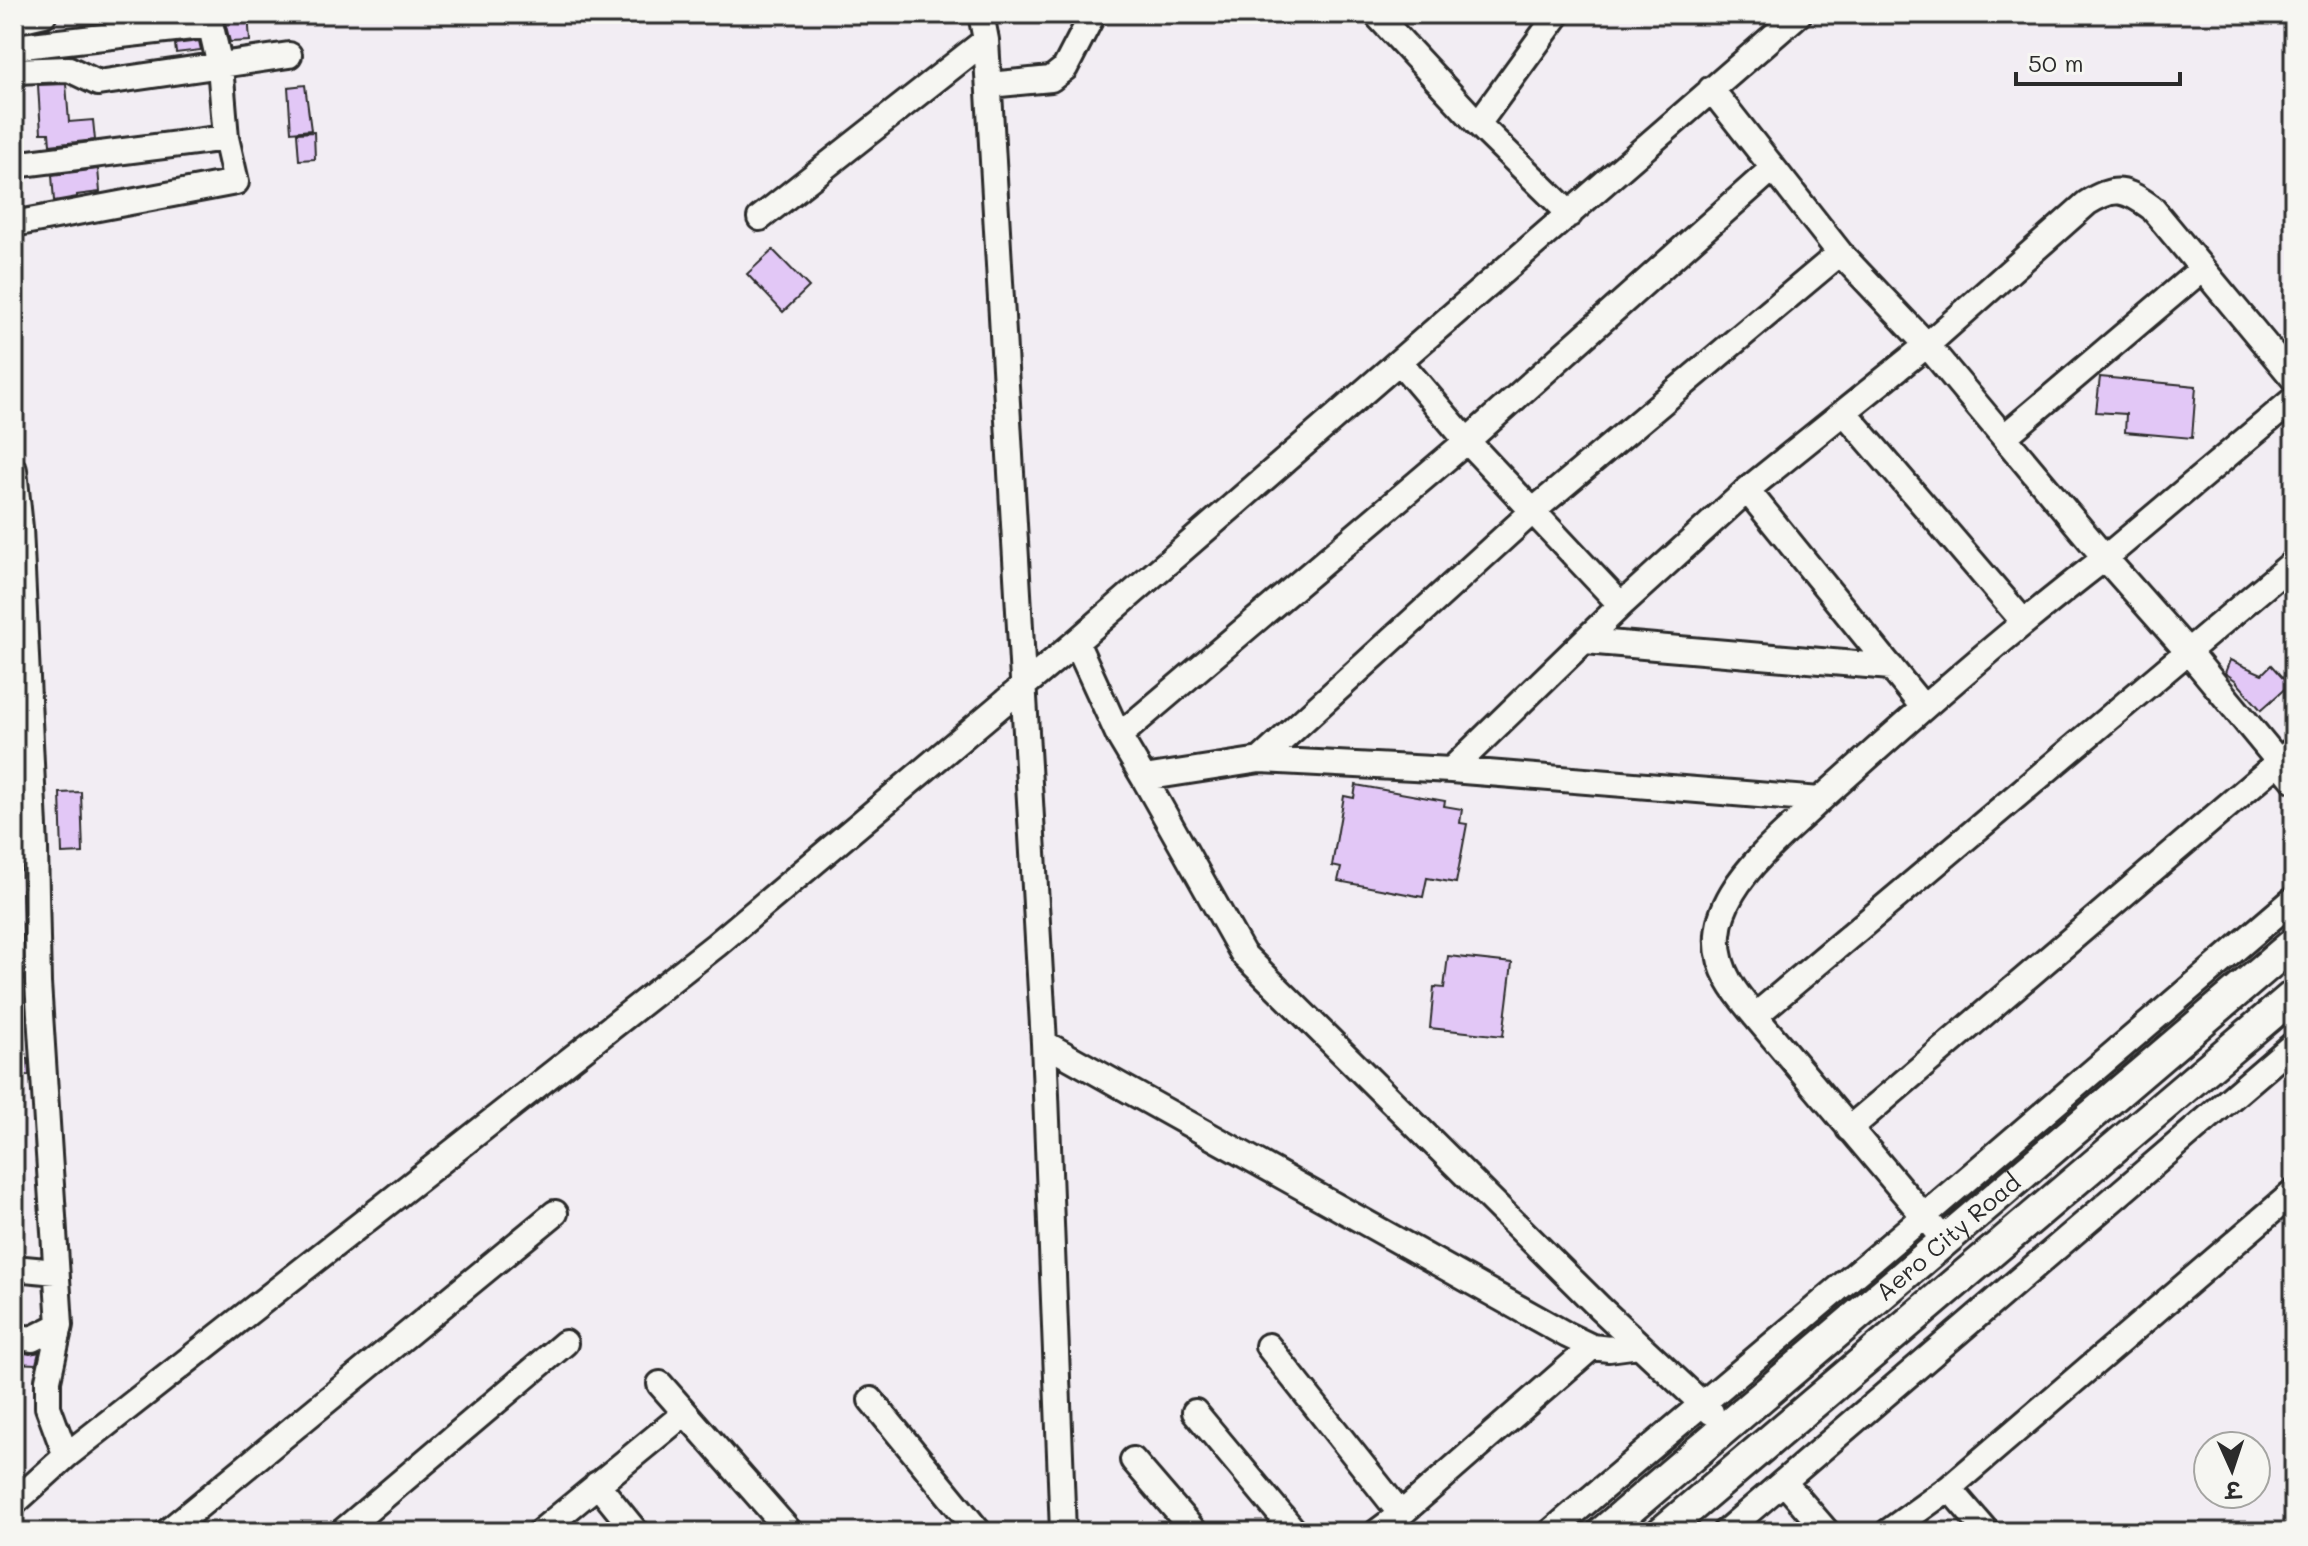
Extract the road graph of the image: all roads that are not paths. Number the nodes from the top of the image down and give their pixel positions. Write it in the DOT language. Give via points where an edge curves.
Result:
graph roads {
  1 [pos="44,14"];
  2 [pos="981,14"];
  3 [pos="1093,14"];
  4 [pos="1376,14"];
  5 [pos="1558,14"];
  6 [pos="1799,14"];
  7 [pos="209,20"];
  8 [pos="14,21"];
  9 [pos="986,40"];
  10 [pos="14,47"];
  11 [pos="289,55"];
  12 [pos="220,66"];
  13 [pos="14,71"];
  14 [pos="989,85"];
  15 [pos="1711,89"];
  16 [pos="1478,124"];
  17 [pos="226,138"];
  18 [pos="14,165"];
  19 [pos="1773,168"];
  20 [pos="1570,214"];
  21 [pos="760,218"];
  22 [pos="19,223"];
  23 [pos="1840,253"];
  24 [pos="2202,269"];
  25 [pos="1927,345"];
  26 [pos="1400,362"];
  27 [pos="2294,379"];
  28 [pos="2294,399"];
  29 [pos="1844,412"];
  30 [pos="2004,437"];
  31 [pos="1467,441"];
  32 [pos="14,470"];
  33 [pos="1747,490"];
  34 [pos="16,496"];
  35 [pos="1533,511"];
  36 [pos="2105,558"];
  37 [pos="2294,562"];
  38 [pos="1621,605"];
  39 [pos="2023,621"];
  40 [pos="1585,641"];
  41 [pos="1076,642"];
  42 [pos="2189,653"];
  43 [pos="1891,667"];
  44 [pos="1023,687"];
  45 [pos="1923,707"];
  46 [pos="1119,736"];
  47 [pos="1260,760"];
  48 [pos="2289,764"];
  49 [pos="1451,770"];
  50 [pos="1144,778"];
  51 [pos="1820,800"];
  52 [pos="24,848"];
  53 [pos="2294,899"];
  54 [pos="25,916"];
  55 [pos="2294,943"];
  56 [pos="26,982"];
  57 [pos="2294,995"];
  58 [pos="1755,1016"];
  59 [pos="1044,1043"];
  60 [pos="2294,1044"];
  61 [pos="1849,1129"];
  62 [pos="2294,1192"];
  63 [pos="555,1213"];
  64 [pos="1924,1216"];
  65 [pos="1944,1240"];
  66 [pos="14,1268"];
  67 [pos="56,1272"];
  68 [pos="60,1325"];
  69 [pos="14,1336"];
  70 [pos="565,1343"];
  71 [pos="1639,1345"];
  72 [pos="1268,1346"];
  73 [pos="1592,1347"];
  74 [pos="660,1384"];
  75 [pos="871,1400"];
  76 [pos="1702,1404"];
  77 [pos="1195,1412"];
  78 [pos="685,1413"];
  79 [pos="1727,1426"];
  80 [pos="66,1456"];
  81 [pos="1133,1460"];
  82 [pos="1784,1482"];
  83 [pos="597,1484"];
  84 [pos="1949,1488"];
  85 [pos="14,1503"];
  86 [pos="1401,1514"];
  87 [pos="167,1532"];
  88 [pos="342,1532"];
  89 [pos="540,1532"];
  90 [pos="636,1532"];
  91 [pos="790,1532"];
  92 [pos="979,1532"];
  93 [pos="1063,1532"];
  94 [pos="1195,1532"];
  95 [pos="1295,1532"];
  96 [pos="1377,1532"];
  97 [pos="1551,1532"];
  98 [pos="1603,1532"];
  99 [pos="1662,1532"];
  100 [pos="1725,1532"];
  101 [pos="1827,1532"];
  102 [pos="1888,1532"];
  103 [pos="1987,1532"];
  1 -- 8 [label="street"];
  2 -- 9 [label="street"];
  3 -- 14 [label="street" via="1065,68 1051,79"];
  4 -- 16 [label="street"];
  5 -- 16 [label="street"];
  6 -- 15 [label="street"];
  7 -- 10 [label="street"];
  7 -- 12 [label="street"];
  9 -- 14 [label="street"];
  9 -- 21 [label="street"];
  11 -- 12 [label="street"];
  12 -- 13 [label="street" via="98,83 69,69"];
  12 -- 17 [label="street"];
  14 -- 44 [label="street"];
  15 -- 19 [label="street"];
  15 -- 20 [label="street"];
  16 -- 20 [label="street"];
  17 -- 18 [label="street"];
  17 -- 22 [label="street" via="236,182"];
  19 -- 23 [label="street"];
  19 -- 31 [label="street"];
  20 -- 26 [label="street"];
  23 -- 25 [label="street"];
  23 -- 35 [label="street"];
  24 -- 25 [label="street" via="2152,208 2118,190 2102,193"];
  24 -- 27 [label="street"];
  24 -- 30 [label="street"];
  25 -- 29 [label="street"];
  25 -- 30 [label="street"];
  26 -- 31 [label="street"];
  26 -- 41 [label="street"];
  28 -- 36 [label="street"];
  29 -- 33 [label="street"];
  29 -- 39 [label="street"];
  30 -- 36 [label="street"];
  31 -- 35 [label="street"];
  31 -- 46 [label="street"];
  32 -- 34 [label="street"];
  33 -- 38 [label="street"];
  33 -- 43 [label="street"];
  34 -- 52 [label="street"];
  35 -- 38 [label="street"];
  35 -- 47 [label="street"];
  36 -- 39 [label="street"];
  36 -- 42 [label="street"];
  37 -- 42 [label="street"];
  38 -- 40 [label="street"];
  39 -- 45 [label="street"];
  40 -- 43 [label="street"];
  40 -- 49 [label="street"];
  41 -- 44 [label="street"];
  41 -- 46 [label="street"];
  42 -- 48 [label="street"];
  42 -- 58 [label="street"];
  43 -- 45 [label="street"];
  44 -- 59 [label="street"];
  44 -- 80 [label="street" via="716,945"];
  45 -- 51 [label="street"];
  46 -- 50 [label="street"];
  47 -- 49 [label="street"];
  47 -- 50 [label="street"];
  48 -- 61 [label="street"];
  49 -- 51 [label="street"];
  50 -- 71 [label="street" via="1243,954"];
  51 -- 58 [label="street" via="1739,880 1721,915 1718,946 1728,980"];
  52 -- 54 [label="street"];
  53 -- 64 [label="street"];
  54 -- 56 [label="street"];
  55 -- 65 [label="street, Aero City Road"];
  56 -- 67 [label="street"];
  57 -- 99 [label="street, Aero City Road"];
  58 -- 61 [label="street"];
  59 -- 73 [label="street"];
  59 -- 93 [label="street"];
  60 -- 82 [label="street"];
  61 -- 64 [label="street"];
  62 -- 84 [label="street"];
  63 -- 87 [label="street"];
  64 -- 65 [label="street"];
  64 -- 76 [label="street"];
  65 -- 79 [label="street, Aero City Road"];
  66 -- 67 [label="street"];
  67 -- 68 [label="street"];
  68 -- 69 [label="street" via="32,1339"];
  68 -- 80 [label="street" via="48,1407"];
  70 -- 88 [label="street"];
  71 -- 73 [label="street"];
  71 -- 76 [label="street"];
  72 -- 86 [label="street"];
  73 -- 86 [label="street"];
  74 -- 78 [label="street"];
  75 -- 92 [label="street"];
  76 -- 79 [label="street"];
  76 -- 97 [label="street"];
  77 -- 95 [label="street"];
  78 -- 83 [label="street"];
  78 -- 91 [label="street"];
  79 -- 98 [label="street, Aero City Road"];
  80 -- 85 [label="street"];
  81 -- 94 [label="street"];
  82 -- 100 [label="street"];
  82 -- 101 [label="street"];
  83 -- 89 [label="street"];
  83 -- 90 [label="street"];
  84 -- 102 [label="street"];
  84 -- 103 [label="street"];
  86 -- 96 [label="street"];
}
